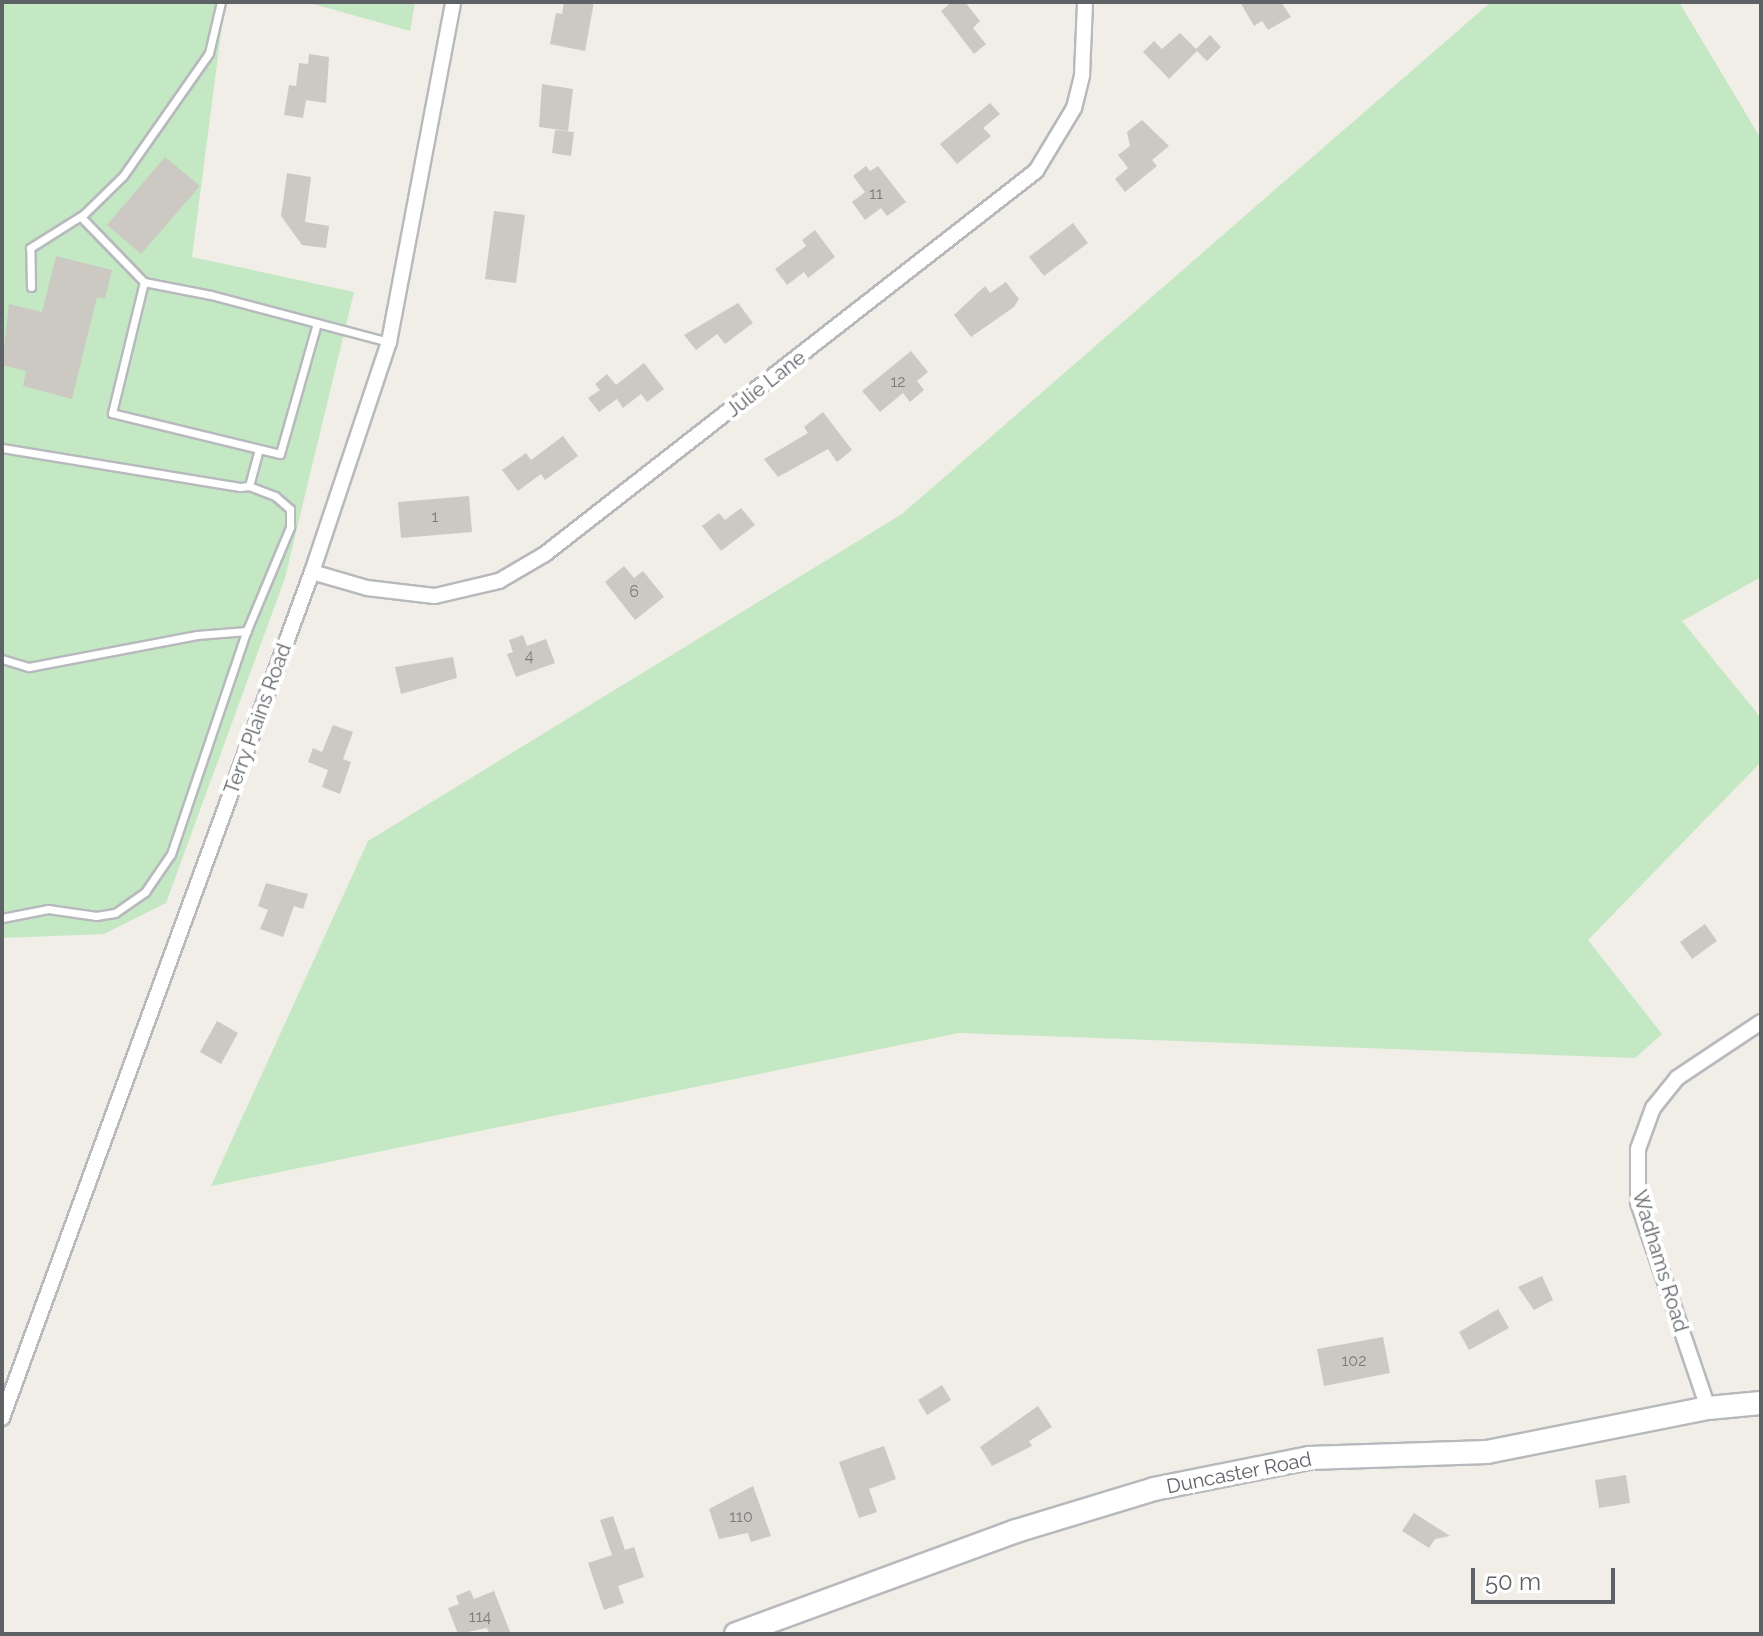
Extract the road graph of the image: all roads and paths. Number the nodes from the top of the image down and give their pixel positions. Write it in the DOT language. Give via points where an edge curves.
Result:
graph roads {
  1 [pos="221,2"];
  2 [pos="453,2"];
  3 [pos="1085,2"];
  4 [pos="81,217"];
  5 [pos="144,282"];
  6 [pos="31,287"];
  7 [pos="317,323"];
  8 [pos="389,342"];
  9 [pos="2,448"];
  10 [pos="259,449"];
  11 [pos="249,486"];
  12 [pos="312,572"];
  13 [pos="247,631"];
  14 [pos="2,659"];
  15 [pos="2,918"];
  16 [pos="1761,1022"];
  17 [pos="1761,1403"];
  18 [pos="1708,1408"];
  19 [pos="2,1418"];
  20 [pos="736,1634"];
  1 -- 4 [label="lane" via="209,53 123,176"];
  2 -- 8 [label="street, Terry Plains Road"];
  3 -- 12 [label="street, Julie Lane" via="1082,75 1074,108 1036,171 545,554 499,581 435,596 367,588"];
  4 -- 5 [label="lane"];
  4 -- 6 [label="lane" via="30,248"];
  5 -- 7 [label="lane"];
  5 -- 10 [label="lane" via="112,413"];
  7 -- 8 [label="lane"];
  7 -- 10 [label="lane" via="280,454"];
  8 -- 12 [label="street, Terry Plains Road"];
  9 -- 11 [label="lane"];
  10 -- 11 [label="lane"];
  11 -- 13 [label="lane" via="290,509 290,527"];
  12 -- 19 [label="street, Terry Plains Road"];
  13 -- 14 [label="lane" via="197,635 29,667"];
  13 -- 15 [label="lane" via="184,821 157,878 115,913 96,916 48,909"];
  16 -- 18 [label="street, Wadhams Road" via="1677,1078 1653,1108 1638,1149 1638,1202"];
  17 -- 18 [label="street, Duncaster Road"];
  18 -- 20 [label="street, Duncaster Road" via="1487,1452 1309,1458 1154,1489 1016,1531"];
}
